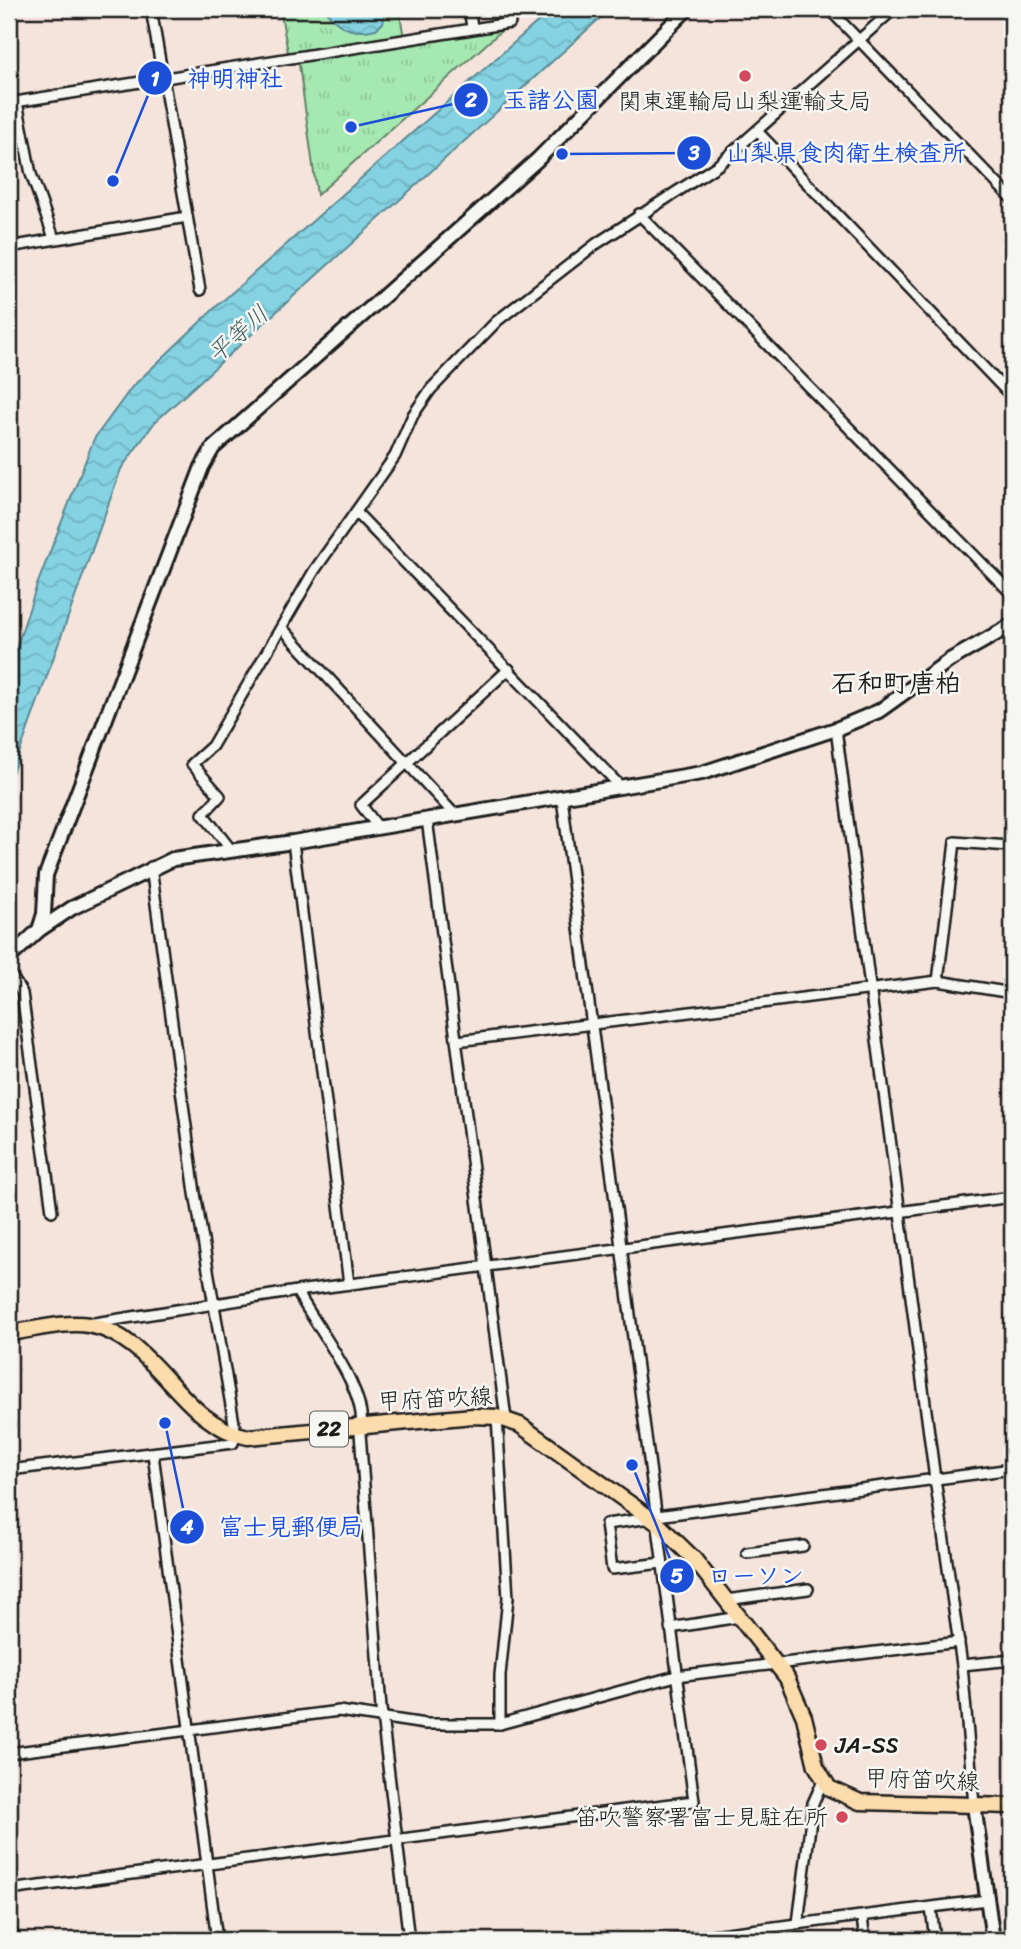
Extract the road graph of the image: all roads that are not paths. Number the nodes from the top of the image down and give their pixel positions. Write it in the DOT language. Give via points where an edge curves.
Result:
graph roads {
  1 [pos="151,9"];
  2 [pos="469,9"];
  3 [pos="687,9"];
  4 [pos="830,9"];
  5 [pos="894,9"];
  6 [pos="510,23"];
  7 [pos="472,27"];
  8 [pos="860,40"];
  9 [pos="164,79"];
  10 [pos="13,103"];
  11 [pos="758,132"];
  12 [pos="1012,199"];
  13 [pos="639,214"];
  14 [pos="187,217"];
  15 [pos="54,239"];
  16 [pos="9,247"];
  17 [pos="200,290"];
  18 [pos="1012,397"];
  19 [pos="356,512"];
  20 [pos="1012,594"];
  21 [pos="1012,625"];
  22 [pos="282,628"];
  23 [pos="509,669"];
  24 [pos="836,729"];
  25 [pos="408,764"];
  26 [pos="622,788"];
  27 [pos="562,797"];
  28 [pos="455,815"];
  29 [pos="427,820"];
  30 [pos="378,827"];
  31 [pos="293,842"];
  32 [pos="1012,842"];
  33 [pos="232,851"];
  34 [pos="151,867"];
  35 [pos="38,930"];
  36 [pos="9,958"];
  37 [pos="9,972"];
  38 [pos="938,981"];
  39 [pos="869,989"];
  40 [pos="1012,993"];
  41 [pos="593,1025"];
  42 [pos="457,1041"];
  43 [pos="1012,1197"];
  44 [pos="52,1211"];
  45 [pos="900,1211"];
  46 [pos="621,1249"];
  47 [pos="487,1268"];
  48 [pos="349,1284"];
  49 [pos="297,1291"];
  50 [pos="216,1305"];
  51 [pos="86,1325"];
  52 [pos="9,1333"];
  53 [pos="502,1418"];
  54 [pos="362,1426"];
  55 [pos="236,1435"];
  56 [pos="153,1454"];
  57 [pos="9,1469"];
  58 [pos="1012,1469"];
  59 [pos="935,1479"];
  60 [pos="655,1519"];
  61 [pos="803,1546"];
  62 [pos="747,1553"];
  63 [pos="662,1563"];
  64 [pos="808,1589"];
  65 [pos="726,1600"];
  66 [pos="739,1617"];
  67 [pos="670,1628"];
  68 [pos="959,1642"];
  69 [pos="1012,1660"];
  70 [pos="962,1665"];
  71 [pos="778,1666"];
  72 [pos="676,1676"];
  73 [pos="383,1717"];
  74 [pos="500,1724"];
  75 [pos="190,1730"];
  76 [pos="9,1753"];
  77 [pos="823,1781"];
  78 [pos="974,1805"];
  79 [pos="1012,1806"];
  80 [pos="398,1840"];
  81 [pos="208,1864"];
  82 [pos="9,1891"];
  83 [pos="988,1900"];
  84 [pos="931,1908"];
  85 [pos="862,1918"];
  86 [pos="798,1923"];
  87 [pos="9,1934"];
  88 [pos="711,1938"];
  89 [pos="10,1940"];
  90 [pos="218,1940"];
  91 [pos="409,1940"];
  92 [pos="671,1940"];
  93 [pos="865,1940"];
  94 [pos="935,1940"];
  95 [pos="993,1940"];
  1 -- 9 [label="street"];
  2 -- 7 [label="street"];
  3 -- 35 [label="street" via="537,159 213,448 46,875 44,914"];
  4 -- 8 [label="street"];
  5 -- 8 [label="street"];
  6 -- 7 [label="street"];
  7 -- 9 [label="street"];
  8 -- 11 [label="street"];
  8 -- 12 [label="street"];
  9 -- 10 [label="street"];
  9 -- 14 [label="street"];
  10 -- 15 [label="street"];
  11 -- 13 [label="street" via="718,164"];
  11 -- 18 [label="street"];
  13 -- 19 [label="street" via="497,321 431,389 413,415 395,456"];
  13 -- 20 [label="street"];
  14 -- 15 [label="street"];
  14 -- 17 [label="street"];
  15 -- 16 [label="street"];
  19 -- 22 [label="street" via="314,571"];
  19 -- 23 [label="street"];
  21 -- 24 [label="street" via="950,660 879,710"];
  22 -- 25 [label="street"];
  22 -- 33 [label="street" via="212,746 192,764 220,796 203,814"];
  23 -- 25 [label="street"];
  23 -- 26 [label="street"];
  24 -- 26 [label="street" via="702,773"];
  24 -- 39 [label="street"];
  25 -- 28 [label="street"];
  25 -- 30 [label="street" via="361,805"];
  26 -- 27 [label="street"];
  27 -- 28 [label="street"];
  27 -- 41 [label="street"];
  28 -- 29 [label="street"];
  29 -- 30 [label="street"];
  29 -- 42 [label="street"];
  30 -- 31 [label="street"];
  31 -- 33 [label="street"];
  31 -- 48 [label="street"];
  32 -- 38 [label="street" via="1009,846 955,842"];
  33 -- 34 [label="street" via="173,859"];
  34 -- 35 [label="street"];
  34 -- 50 [label="street" via="195,1193"];
  35 -- 36 [label="street"];
  37 -- 44 [label="street" via="22,993"];
  38 -- 39 [label="street"];
  38 -- 40 [label="street"];
  39 -- 41 [label="street"];
  39 -- 45 [label="street"];
  41 -- 42 [label="street"];
  41 -- 46 [label="street"];
  42 -- 47 [label="street"];
  43 -- 45 [label="street"];
  45 -- 46 [label="street"];
  45 -- 59 [label="street"];
  46 -- 47 [label="street"];
  46 -- 60 [label="street"];
  47 -- 48 [label="street"];
  47 -- 53 [label="street"];
  48 -- 49 [label="street"];
  49 -- 50 [label="street"];
  49 -- 54 [label="street" via="347,1375"];
  50 -- 51 [label="street"];
  50 -- 55 [label="street"];
  51 -- 52 [label="main road, 甲府笛吹線 / 22"];
  51 -- 55 [label="main road, 甲府笛吹線 / 22" via="123,1338 197,1412"];
  53 -- 54 [label="main road, 甲府笛吹線 / 22" via="473,1416"];
  53 -- 60 [label="main road, 甲府笛吹線 / 22" via="540,1438"];
  53 -- 74 [label="street" via="508,1598"];
  54 -- 55 [label="main road, 甲府笛吹線 / 22"];
  54 -- 73 [label="street"];
  55 -- 56 [label="street" via="233,1443"];
  56 -- 57 [label="street"];
  56 -- 75 [label="street"];
  58 -- 59 [label="street"];
  59 -- 60 [label="street"];
  59 -- 68 [label="street"];
  60 -- 63 [label="street"];
  60 -- 63 [label="street" via="606,1524 612,1569"];
  60 -- 65 [label="main road, 甲府笛吹線 / 22"];
  61 -- 62 [label="street"];
  63 -- 67 [label="street"];
  64 -- 65 [label="street"];
  65 -- 66 [label="main road, 甲府笛吹線 / 22"];
  66 -- 67 [label="street"];
  66 -- 71 [label="main road, 甲府笛吹線 / 22"];
  67 -- 72 [label="street"];
  68 -- 70 [label="street"];
  68 -- 71 [label="street"];
  69 -- 70 [label="street"];
  70 -- 78 [label="street"];
  71 -- 72 [label="street"];
  71 -- 77 [label="main road, 甲府笛吹線 / 22" via="795,1693"];
  72 -- 74 [label="street"];
  72 -- 80 [label="street" via="694,1801"];
  73 -- 74 [label="street" via="425,1724"];
  73 -- 75 [label="street" via="339,1711"];
  73 -- 80 [label="street"];
  75 -- 76 [label="street"];
  75 -- 81 [label="street"];
  77 -- 78 [label="main road, 甲府笛吹線" via="839,1795 860,1802"];
  77 -- 86 [label="street" via="813,1803"];
  78 -- 79 [label="main road, 甲府笛吹線"];
  78 -- 83 [label="street"];
  80 -- 81 [label="street"];
  80 -- 91 [label="street"];
  81 -- 82 [label="street"];
  81 -- 90 [label="street"];
  83 -- 84 [label="street"];
  83 -- 95 [label="street"];
  84 -- 85 [label="street"];
  84 -- 94 [label="street"];
  85 -- 86 [label="street"];
  85 -- 93 [label="street"];
  86 -- 88 [label="street"];
  87 -- 89 [label="highway"];
  88 -- 92 [label="street"];
}
